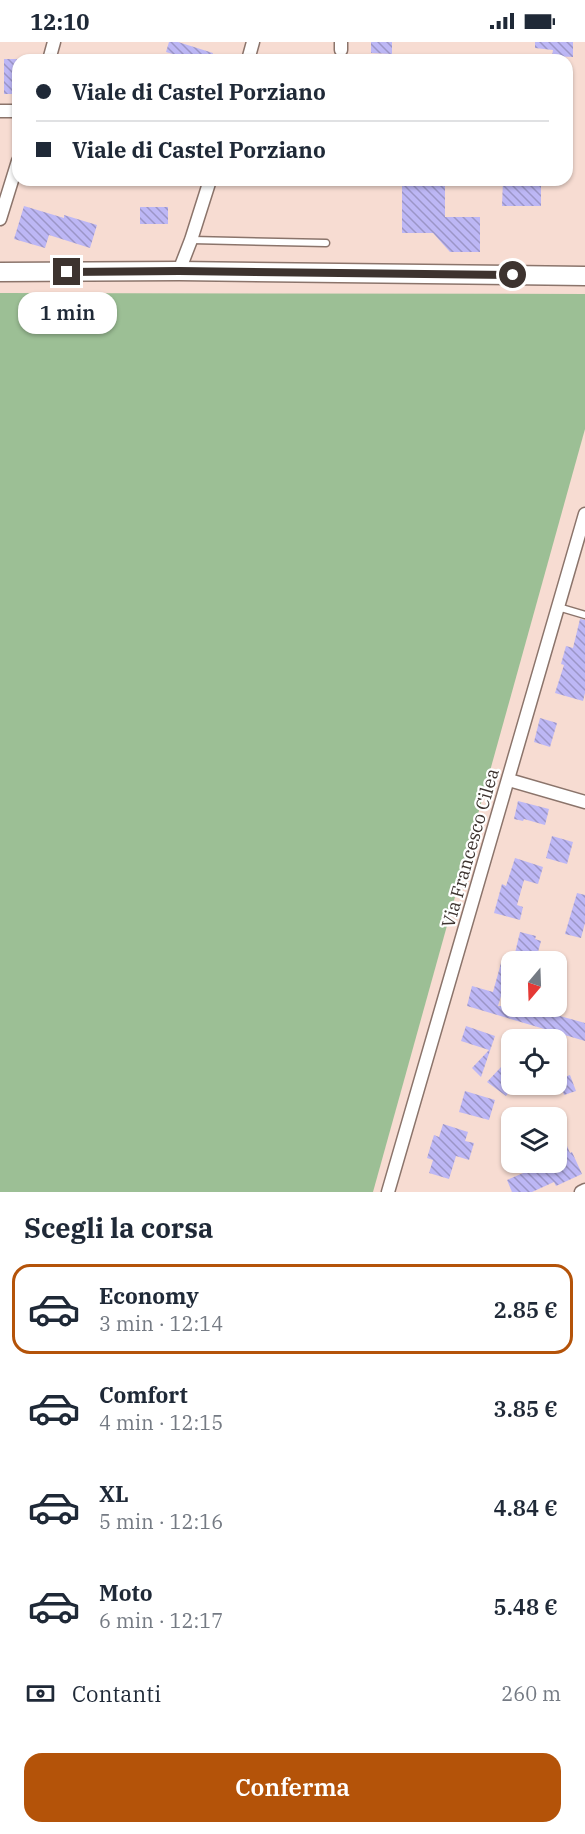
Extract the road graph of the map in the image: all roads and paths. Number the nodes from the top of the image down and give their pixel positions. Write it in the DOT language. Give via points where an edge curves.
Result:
graph roads {
  1 [pos="12,180"];
  2 [pos="208,186"];
  3 [pos="0,219"];
  4 [pos="191,240"];
  5 [pos="326,243"];
  6 [pos="179,271"];
  7 [pos="0,272"];
  8 [pos="585,276"];
  9 [pos="585,514"];
  10 [pos="582,536"];
  11 [pos="558,607"];
  12 [pos="585,615"];
  13 [pos="509,780"];
  14 [pos="585,802"];
  15 [pos="388,1192"];
  1 -- 3 [label="street"];
  2 -- 4 [label="street"];
  4 -- 5 [label="lane"];
  4 -- 6 [label="street"];
  6 -- 7 [label="street"];
  6 -- 8 [label="street"];
  9 -- 10 [label="street, Via Francesco Cilea"];
  10 -- 11 [label="street, Via Francesco Cilea"];
  11 -- 12 [label="lane"];
  11 -- 13 [label="street, Via Francesco Cilea"];
  13 -- 14 [label="street"];
  13 -- 15 [label="street, Via Francesco Cilea"];
}
